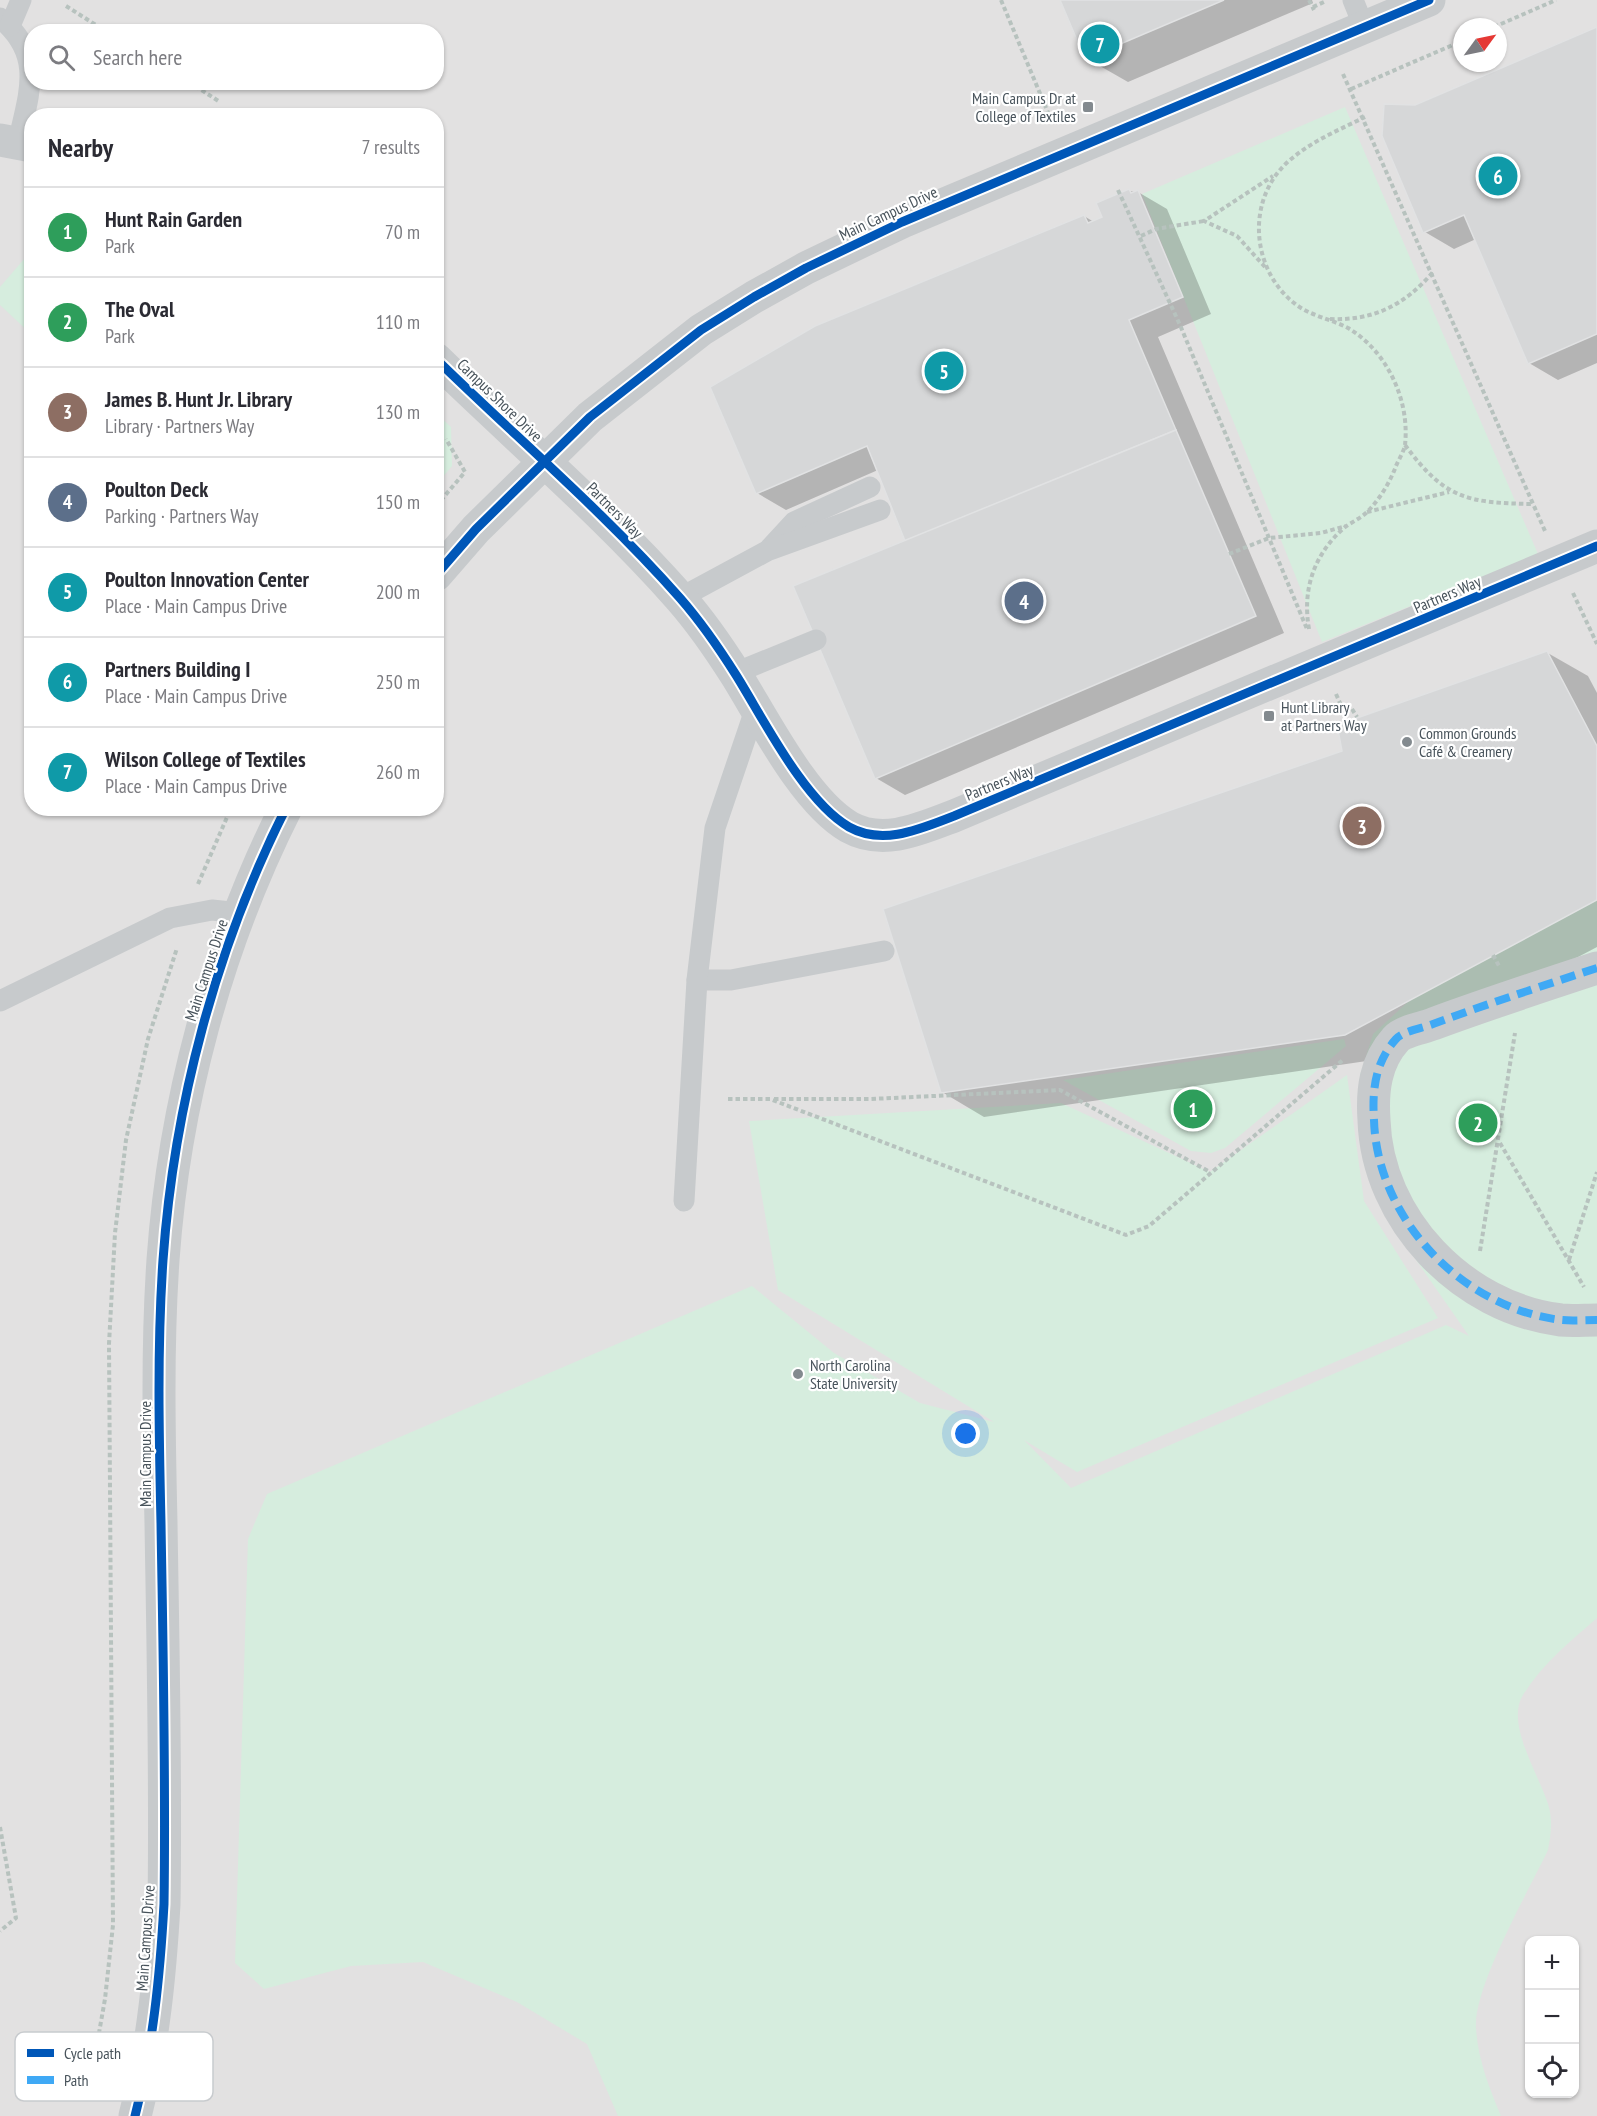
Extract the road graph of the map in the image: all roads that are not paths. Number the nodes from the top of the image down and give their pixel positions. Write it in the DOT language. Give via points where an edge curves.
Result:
graph roads {
  1 [pos="21,0"];
  2 [pos="1429,0"];
  3 [pos="1358,14"];
  4 [pos="5,22"];
  5 [pos="24,44"];
  6 [pos="29,90"];
  7 [pos="25,108"];
  8 [pos="24,112"];
  9 [pos="16,143"];
  10 [pos="444,367"];
  11 [pos="544,462"];
  12 [pos="870,487"];
  13 [pos="880,510"];
  14 [pos="1597,546"];
  15 [pos="767,550"];
  16 [pos="444,566"];
  17 [pos="680,598"];
  18 [pos="816,640"];
  19 [pos="735,673"];
  20 [pos="756,707"];
  21 [pos="282,816"];
  22 [pos="240,913"];
  23 [pos="884,951"];
  24 [pos="1597,968"];
  25 [pos="697,981"];
  26 [pos="0,1001"];
  27 [pos="684,1201"];
  28 [pos="1597,1320"];
  29 [pos="152,2032"];
  30 [pos="138,2101"];
  31 [pos="135,2116"];
  1 -- 4 [label="lane"];
  2 -- 3 [label="street, Main Campus Drive"];
  3 -- 11 [label="street, Main Campus Drive" via="806,268 692,337 590,417"];
  4 -- 5 [label="lane"];
  6 -- 7 [label="lane"];
  8 -- 9 [label="lane"];
  10 -- 11 [label="street, Campus Shore Drive"];
  11 -- 16 [label="street, Main Campus Drive"];
  11 -- 17 [label="street, Partners Way"];
  12 -- 15 [label="lane" via="794,522"];
  13 -- 15 [label="lane"];
  14 -- 20 [label="street, Partners Way" via="944,820 893,836 860,832 834,816 803,780"];
  15 -- 17 [label="lane"];
  17 -- 19 [label="street, Partners Way"];
  18 -- 19 [label="lane"];
  19 -- 20 [label="street, Partners Way"];
  20 -- 25 [label="lane" via="715,828"];
  21 -- 22 [label="street, Main Campus Drive"];
  22 -- 26 [label="lane" via="212,910 170,918"];
  22 -- 29 [label="street, Main Campus Drive" via="212,995 191,1076 163,1261 160,1466 164,1904 161,1970"];
  23 -- 25 [label="lane" via="731,980"];
  24 -- 28 [label="street" via="1397,1037 1377,1069 1373,1101 1379,1156 1397,1205 1420,1243 1474,1287 1516,1308 1560,1320"];
  25 -- 27 [label="lane"];
  30 -- 31 [label="street, Main Campus Drive"];
}
